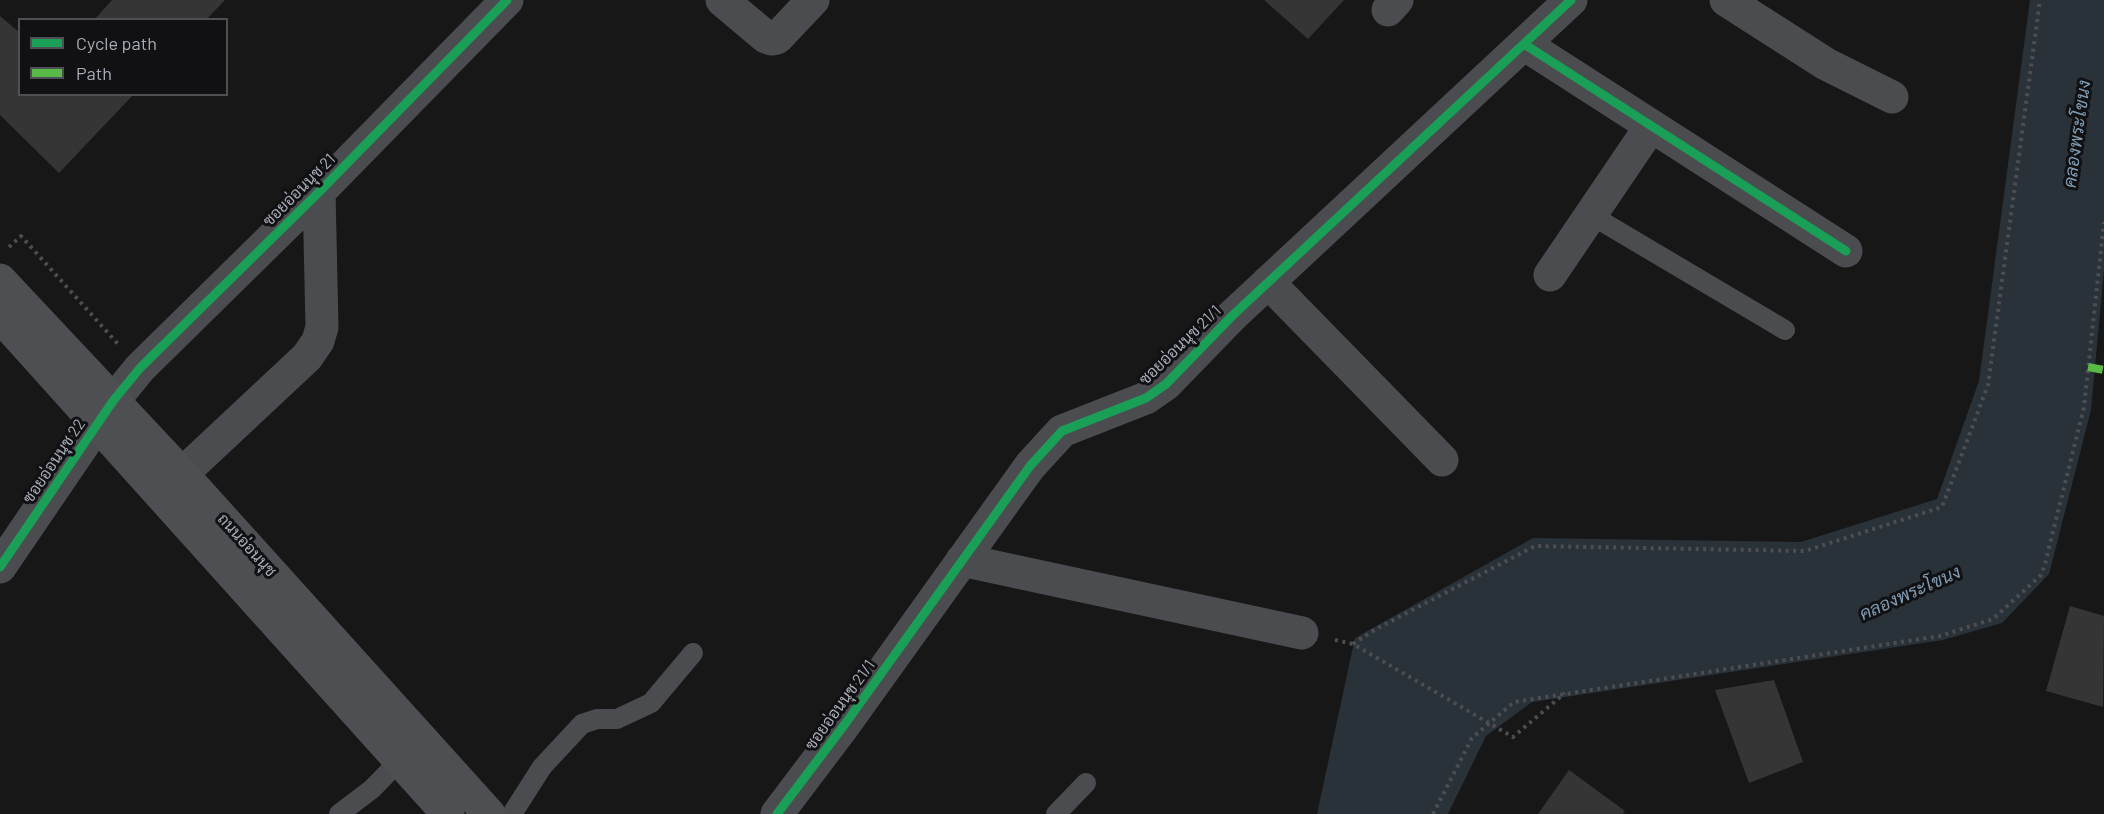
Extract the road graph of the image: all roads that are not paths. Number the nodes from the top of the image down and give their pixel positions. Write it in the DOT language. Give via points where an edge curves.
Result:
graph roads {
  1 [pos="507,0"];
  2 [pos="722,0"];
  3 [pos="813,0"];
  4 [pos="1571,0"];
  5 [pos="1726,0"];
  6 [pos="1524,44"];
  7 [pos="1892,98"];
  8 [pos="1651,126"];
  9 [pos="319,192"];
  10 [pos="1591,215"];
  11 [pos="1846,251"];
  12 [pos="1550,275"];
  13 [pos="0,280"];
  14 [pos="1268,282"];
  15 [pos="0,316"];
  16 [pos="1785,330"];
  17 [pos="105,413"];
  18 [pos="1442,460"];
  19 [pos="182,474"];
  20 [pos="962,560"];
  21 [pos="0,567"];
  22 [pos="1302,633"];
  23 [pos="693,653"];
  24 [pos="411,749"];
  25 [pos="1086,783"];
  26 [pos="339,814"];
  27 [pos="448,814"];
  28 [pos="489,814"];
  29 [pos="512,814"];
  30 [pos="777,814"];
  31 [pos="1056,814"];
  1 -- 9 [label="street, ซอยอ่อนนุช 21"];
  2 -- 3 [label="street" via="772,39"];
  4 -- 6 [label="street, ซอยอ่อนนุช 21/1"];
  5 -- 7 [label="street" via="1826,64"];
  6 -- 8 [label="street"];
  6 -- 14 [label="street, ซอยอ่อนนุช 21/1"];
  8 -- 10 [label="street"];
  8 -- 11 [label="street"];
  9 -- 17 [label="street, ซอยอ่อนนุช 21" via="140,368"];
  9 -- 19 [label="street" via="322,327 318,341 307,357"];
  10 -- 12 [label="street"];
  10 -- 16 [label="lane"];
  13 -- 17 [label="main road, ถนนอ่อนนุช"];
  14 -- 18 [label="street"];
  14 -- 20 [label="street, ซอยอ่อนนุช 21/1" via="1166,384 1146,398 1062,431 1030,466"];
  15 -- 17 [label="main road, ถนนอ่อนนุช"];
  17 -- 19 [label="main road, ถนนอ่อนนุช"];
  17 -- 21 [label="street, ซอยอ่อนนุช 22"];
  17 -- 24 [label="main road, ถนนอ่อนนุช"];
  19 -- 24 [label="main road, ถนนอ่อนนุช"];
  20 -- 22 [label="street"];
  20 -- 30 [label="street, ซอยอ่อนนุช 21/1"];
  23 -- 29 [label="lane" via="651,703 617,719 582,724 542,767"];
  24 -- 26 [label="lane" via="372,789"];
  24 -- 27 [label="main road, ถนนอ่อนนุช"];
  24 -- 28 [label="main road, ถนนอ่อนนุช"];
  25 -- 31 [label="lane"];
}
